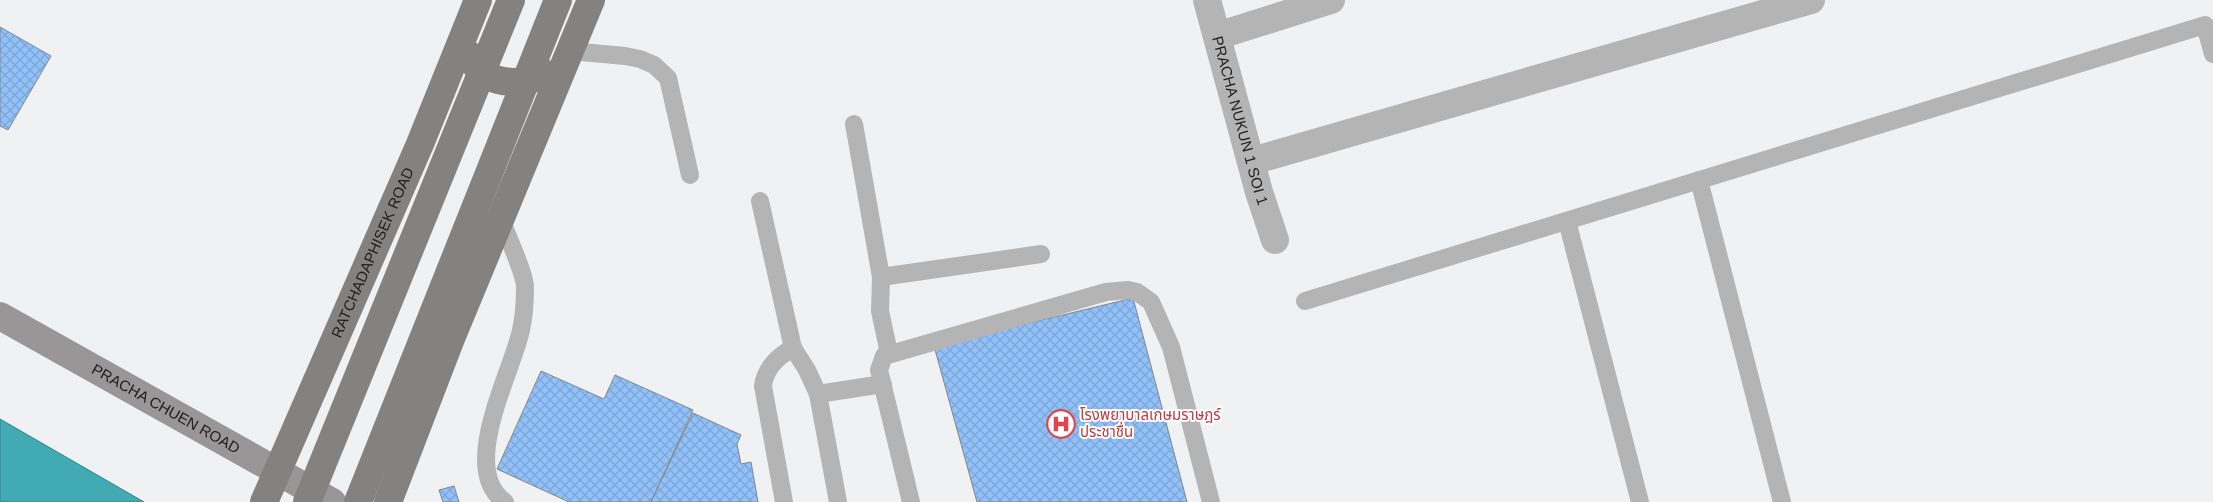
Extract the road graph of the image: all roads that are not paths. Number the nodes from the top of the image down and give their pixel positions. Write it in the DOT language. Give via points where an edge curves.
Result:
graph roads {
  1 [pos="511,0"];
  2 [pos="558,0"];
  3 [pos="591,0"];
  4 [pos="1207,0"];
  5 [pos="1331,0"];
  6 [pos="1811,0"];
  7 [pos="476,4"];
  8 [pos="1217,36"];
  9 [pos="569,53"];
  10 [pos="2213,54"];
  11 [pos="854,124"];
  12 [pos="1252,160"];
  13 [pos="690,175"];
  14 [pos="1700,180"];
  15 [pos="760,201"];
  16 [pos="501,220"];
  17 [pos="1567,221"];
  18 [pos="1274,240"];
  19 [pos="1041,254"];
  20 [pos="881,276"];
  21 [pos="1306,301"];
  22 [pos="0,316"];
  23 [pos="793,348"];
  24 [pos="889,353"];
  25 [pos="884,384"];
  26 [pos="818,394"];
  27 [pos="278,472"];
  28 [pos="264,502"];
  29 [pos="307,502"];
  30 [pos="332,502"];
  31 [pos="358,502"];
  32 [pos="388,502"];
  33 [pos="505,502"];
  34 [pos="784,502"];
  35 [pos="838,502"];
  36 [pos="911,502"];
  37 [pos="1210,502"];
  38 [pos="1640,502"];
  39 [pos="1782,502"];
  1 -- 29 [label="main road, RATCHADAPHISEK ROAD, bridge"];
  2 -- 31 [label="main road, bridge"];
  3 -- 9 [label="main road"];
  4 -- 8 [label="street, PRACHA NUKUN 1 SOI 1"];
  5 -- 8 [label="street"];
  6 -- 12 [label="street"];
  7 -- 9 [label="main road" via="467,53 483,73 507,82 536,79"];
  7 -- 27 [label="main road, RATCHADAPHISEK ROAD" via="420,144"];
  8 -- 12 [label="street, PRACHA NUKUN 1 SOI 1"];
  9 -- 13 [label="lane" via="640,59 654,65 668,78"];
  9 -- 16 [label="main road"];
  10 -- 14 [label="lane" via="2205,25"];
  11 -- 20 [label="lane"];
  12 -- 18 [label="street, PRACHA NUKUN 1 SOI 1"];
  14 -- 17 [label="lane"];
  14 -- 39 [label="lane"];
  15 -- 23 [label="lane"];
  16 -- 32 [label="main road"];
  16 -- 33 [label="lane" via="526,285 522,330 499,398 486,452 487,474 493,492"];
  17 -- 21 [label="lane"];
  17 -- 38 [label="lane"];
  19 -- 20 [label="lane"];
  20 -- 24 [label="lane" via="880,311"];
  22 -- 27 [label="main road, PRACHA CHUEN ROAD"];
  23 -- 26 [label="lane"];
  23 -- 34 [label="lane" via="772,364 763,386"];
  24 -- 25 [label="lane" via="880,363"];
  24 -- 37 [label="lane" via="1106,292 1137,292 1151,302 1171,347"];
  25 -- 26 [label="lane"];
  25 -- 36 [label="lane"];
  26 -- 35 [label="lane"];
  27 -- 28 [label="main road, RATCHADAPHISEK ROAD"];
  27 -- 30 [label="main road, PRACHA CHUEN ROAD"];
}
